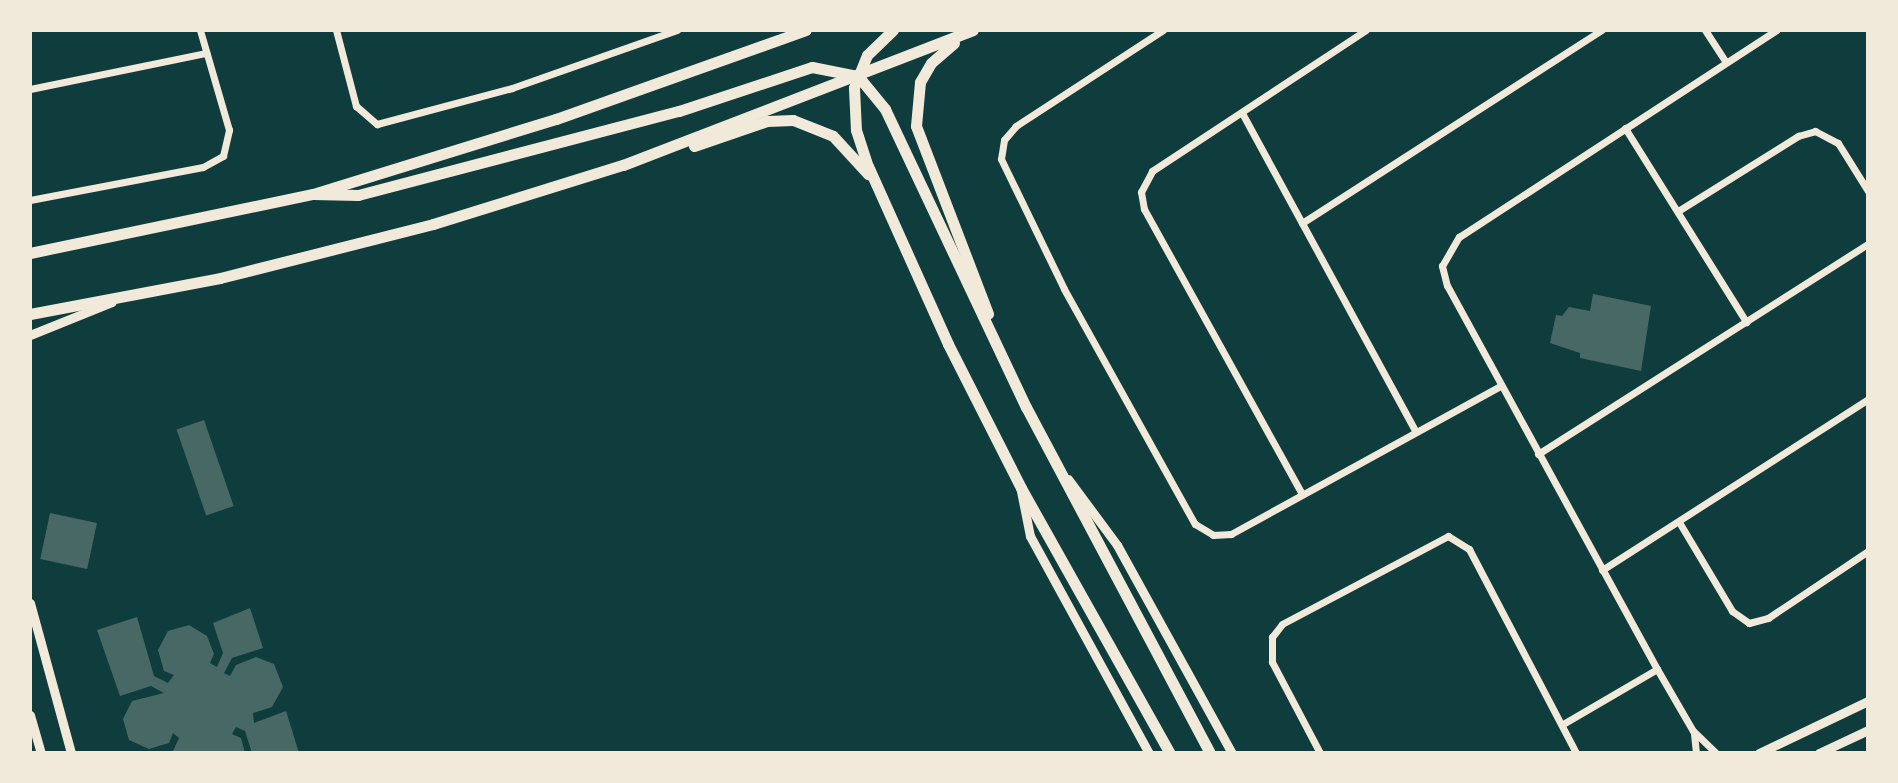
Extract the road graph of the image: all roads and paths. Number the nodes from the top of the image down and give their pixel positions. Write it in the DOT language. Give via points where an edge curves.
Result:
graph roads {
  1 [pos="200,30"];
  2 [pos="336,30"];
  3 [pos="677,30"];
  4 [pos="806,30"];
  5 [pos="893,30"];
  6 [pos="974,30"];
  7 [pos="1163,30"];
  8 [pos="1366,30"];
  9 [pos="1602,30"];
  10 [pos="1705,30"];
  11 [pos="1776,30"];
  12 [pos="206,53"];
  13 [pos="1726,62"];
  14 [pos="858,76"];
  15 [pos="30,89"];
  16 [pos="1242,113"];
  17 [pos="1625,128"];
  18 [pos="623,165"];
  19 [pos="875,184"];
  20 [pos="1868,191"];
  21 [pos="313,194"];
  22 [pos="30,200"];
  23 [pos="1678,211"];
  24 [pos="1302,223"];
  25 [pos="1868,244"];
  26 [pos="30,253"];
  27 [pos="126,296"];
  28 [pos="30,314"];
  29 [pos="1746,322"];
  30 [pos="30,335"];
  31 [pos="1003,356"];
  32 [pos="1500,386"];
  33 [pos="1868,399"];
  34 [pos="1416,432"];
  35 [pos="1538,454"];
  36 [pos="1059,469"];
  37 [pos="1021,488"];
  38 [pos="1302,494"];
  39 [pos="1679,522"];
  40 [pos="1868,551"];
  41 [pos="1602,570"];
  42 [pos="30,603"];
  43 [pos="1657,669"];
  44 [pos="1868,701"];
  45 [pos="30,715"];
  46 [pos="1563,724"];
  47 [pos="1868,730"];
  48 [pos="1693,731"];
  49 [pos="41,753"];
  50 [pos="71,753"];
  51 [pos="1149,753"];
  52 [pos="1170,753"];
  53 [pos="1210,753"];
  54 [pos="1232,753"];
  55 [pos="1320,753"];
  56 [pos="1576,753"];
  57 [pos="1696,753"];
  58 [pos="1716,753"];
  59 [pos="1759,753"];
  60 [pos="1819,753"];
  1 -- 12 [label="street"];
  2 -- 3 [label="street" via="356,106 377,124 512,88"];
  4 -- 21 [label="main road" via="556,119"];
  5 -- 14 [label="main road" via="874,45"];
  6 -- 14 [label="main road"];
  6 -- 31 [label="main road" via="931,63 916,93 914,115"];
  7 -- 38 [label="street" via="1016,126 1004,140 1002,168 1195,524 1213,535 1231,534"];
  8 -- 16 [label="street"];
  9 -- 24 [label="street"];
  10 -- 13 [label="street"];
  11 -- 13 [label="street"];
  12 -- 15 [label="street"];
  12 -- 22 [label="street" via="230,137 218,161"];
  13 -- 17 [label="street"];
  14 -- 18 [label="main road"];
  14 -- 19 [label="main road" via="856,130"];
  14 -- 21 [label="main road" via="812,67 679,111 358,195"];
  14 -- 31 [label="main road" via="885,109"];
  16 -- 24 [label="street"];
  16 -- 38 [label="street" via="1152,171 1141,198"];
  17 -- 23 [label="street"];
  17 -- 32 [label="street" via="1459,237 1446,253 1444,279"];
  18 -- 19 [label="main road" via="642,164 767,121 793,120 833,136"];
  18 -- 27 [label="main road" via="364,243"];
  19 -- 37 [label="main road"];
  20 -- 23 [label="street" via="1838,143 1815,131 1798,136"];
  21 -- 26 [label="main road"];
  23 -- 29 [label="street"];
  24 -- 34 [label="street"];
  25 -- 29 [label="street"];
  27 -- 28 [label="main road"];
  27 -- 30 [label="street"];
  29 -- 35 [label="street"];
  31 -- 36 [label="main road"];
  32 -- 34 [label="street"];
  32 -- 35 [label="street"];
  33 -- 39 [label="street"];
  34 -- 38 [label="street"];
  35 -- 41 [label="street"];
  36 -- 53 [label="main road"];
  36 -- 54 [label="street" via="1111,536"];
  37 -- 51 [label="street" via="1030,536"];
  37 -- 52 [label="main road"];
  39 -- 40 [label="street" via="1732,611 1749,623 1768,618"];
  39 -- 41 [label="street"];
  41 -- 43 [label="street"];
  42 -- 50 [label="street"];
  43 -- 46 [label="street"];
  43 -- 48 [label="street"];
  44 -- 59 [label="street"];
  45 -- 49 [label="street"];
  46 -- 55 [label="street" via="1469,549 1448,536 1282,624 1272,637 1272,662"];
  46 -- 56 [label="street"];
  47 -- 60 [label="street"];
  48 -- 57 [label="street"];
  48 -- 58 [label="street"];
}
